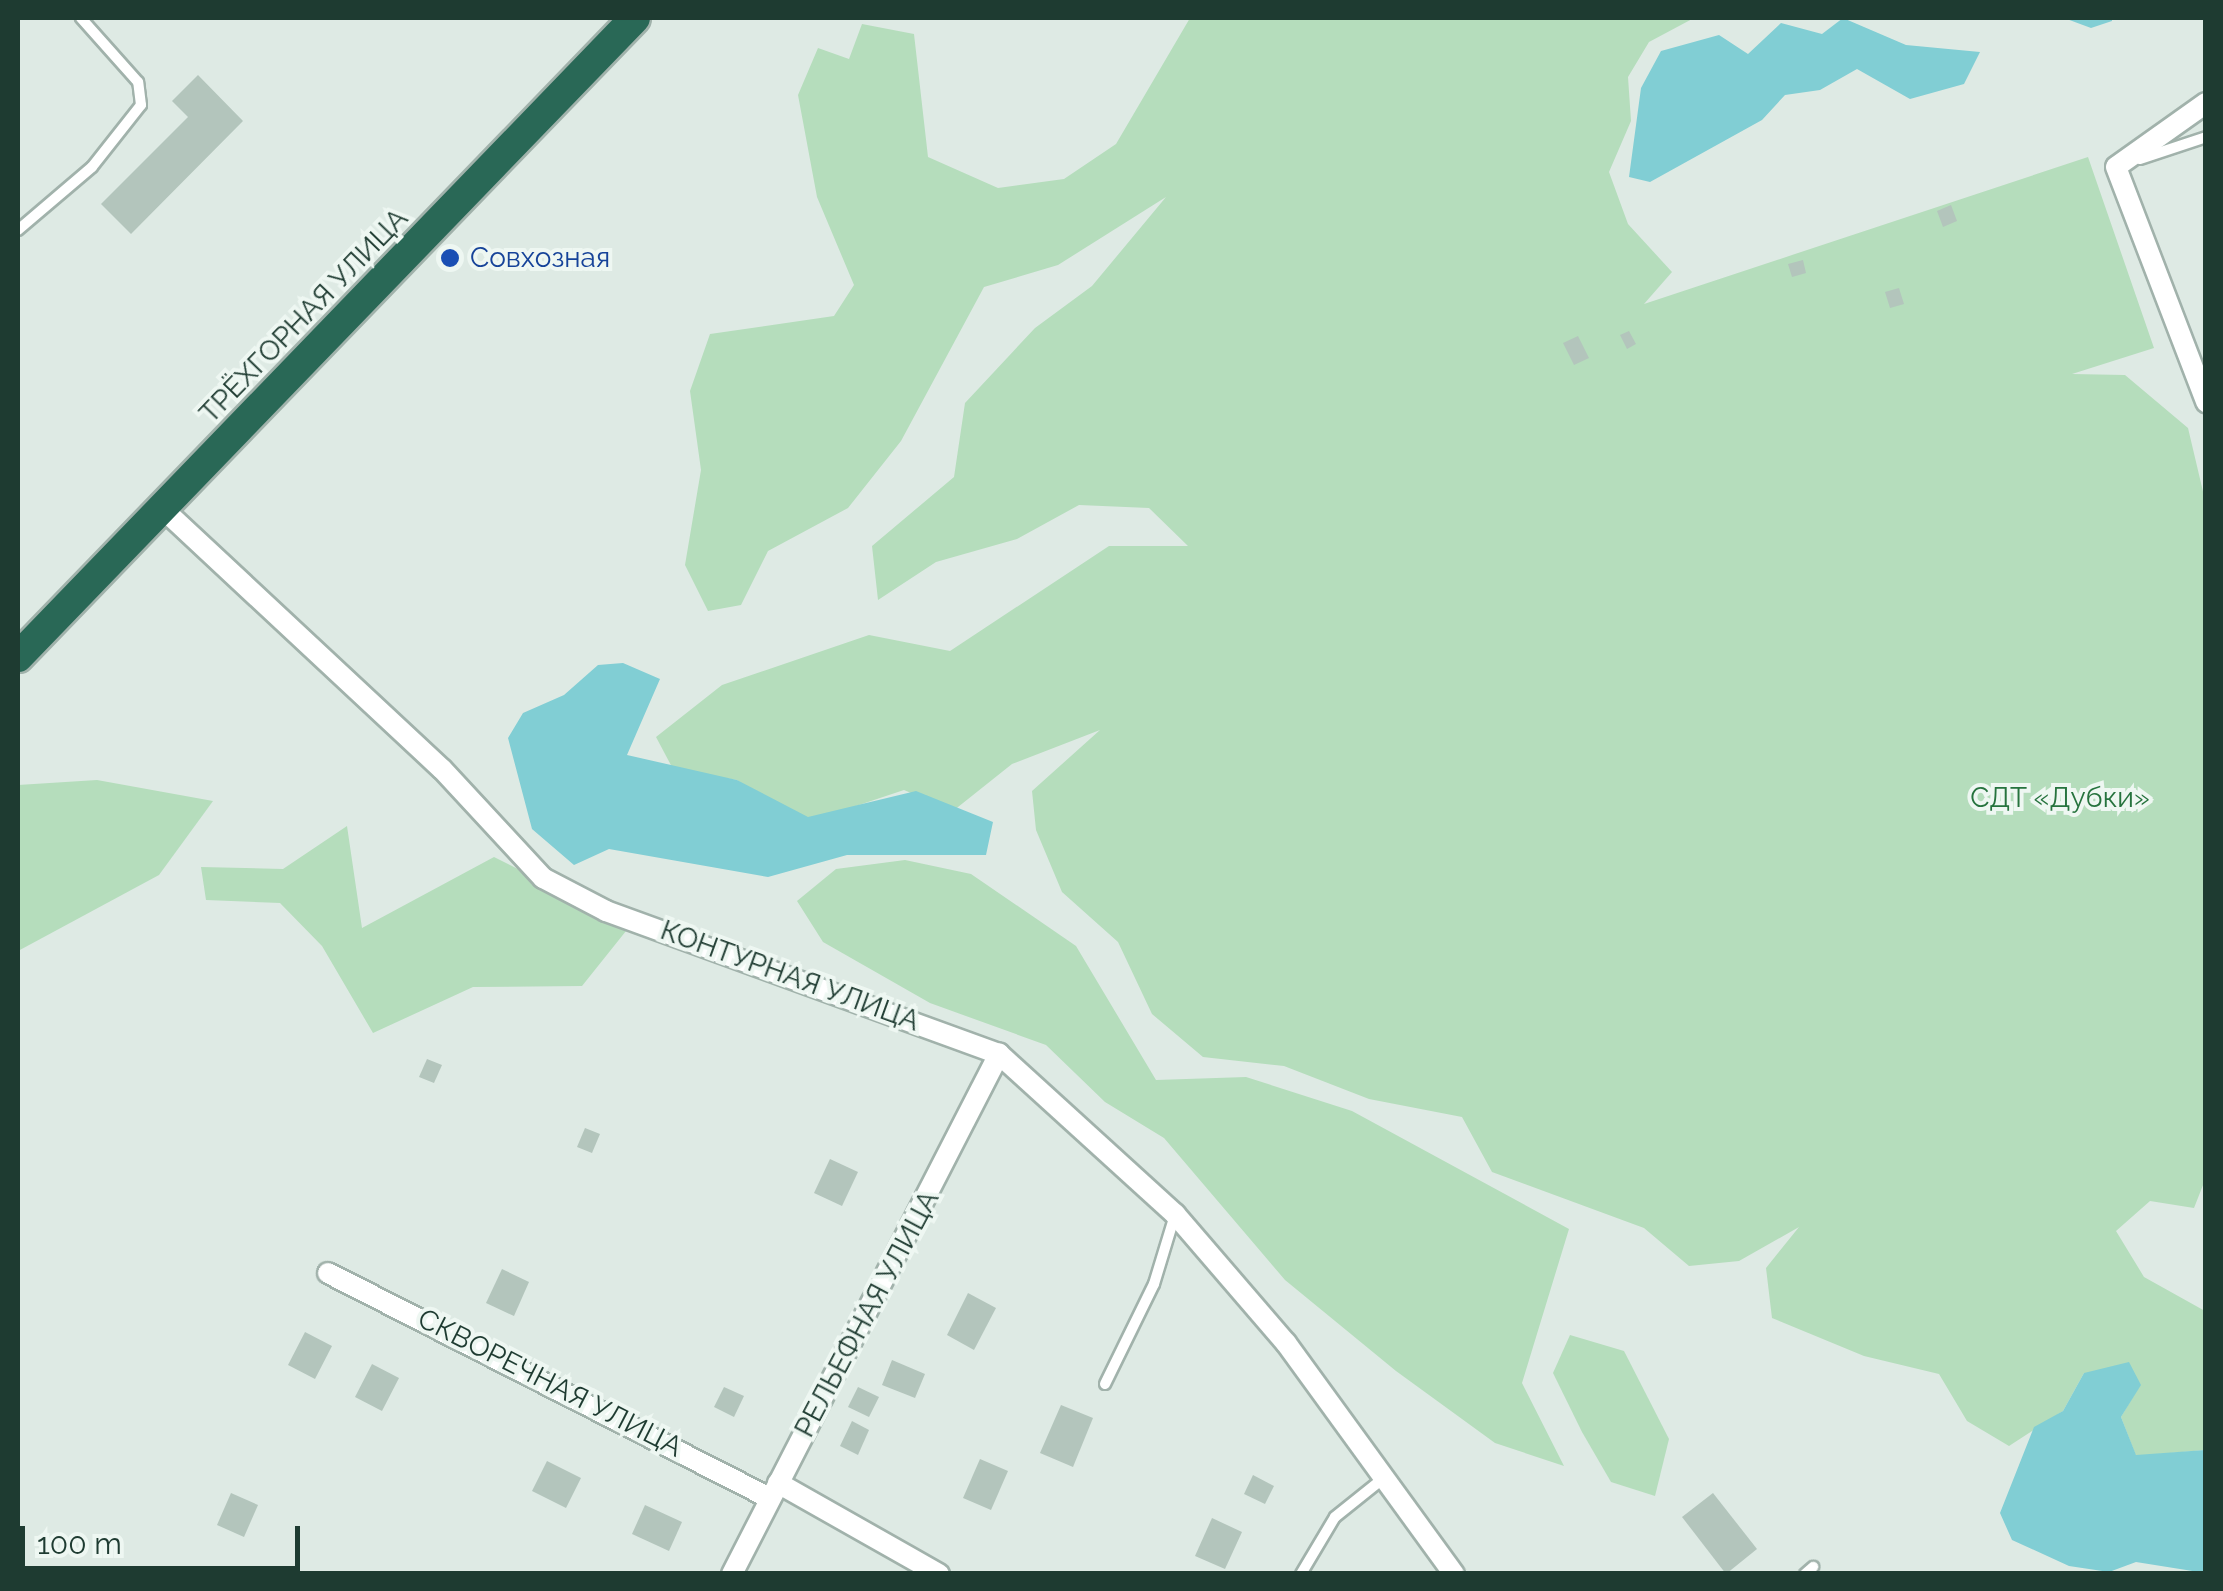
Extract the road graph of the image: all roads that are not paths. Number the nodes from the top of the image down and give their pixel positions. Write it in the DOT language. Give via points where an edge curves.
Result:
graph roads {
  1 [pos="81,18"];
  2 [pos="635,18"];
  3 [pos="2206,103"];
  4 [pos="2206,136"];
  5 [pos="2116,167"];
  6 [pos="18,230"];
  7 [pos="2206,402"];
  8 [pos="162,510"];
  9 [pos="18,657"];
  10 [pos="999,1054"];
  11 [pos="1175,1214"];
  12 [pos="328,1272"];
  13 [pos="1105,1384"];
  14 [pos="1385,1476"];
  15 [pos="774,1491"];
  16 [pos="732,1574"];
  17 [pos="939,1574"];
  18 [pos="1301,1574"];
  19 [pos="1454,1574"];
  1 -- 6 [label="lane" via="138,82 141,105 92,167"];
  2 -- 8 [label="highway, ТРЁХГОРНАЯ УЛИЦА"];
  3 -- 5 [label="street"];
  4 -- 5 [label="lane"];
  5 -- 7 [label="street"];
  8 -- 9 [label="highway, ТРЁХГОРНАЯ УЛИЦА"];
  8 -- 10 [label="street, КОНТУРНАЯ УЛИЦА" via="442,769 542,878 606,910"];
  10 -- 11 [label="street, КОНТУРНАЯ УЛИЦА"];
  10 -- 15 [label="street, РЕЛЬЕФНАЯ УЛИЦА"];
  11 -- 13 [label="lane" via="1154,1284"];
  11 -- 14 [label="street, КОНТУРНАЯ УЛИЦА"];
  12 -- 15 [label="street, СКВОРЕЧНАЯ УЛИЦА"];
  14 -- 18 [label="lane" via="1335,1517"];
  14 -- 19 [label="street, КОНТУРНАЯ УЛИЦА"];
  15 -- 16 [label="street, РЕЛЬЕФНАЯ УЛИЦА"];
  15 -- 17 [label="street, СКВОРЕЧНАЯ УЛИЦА"];
}
